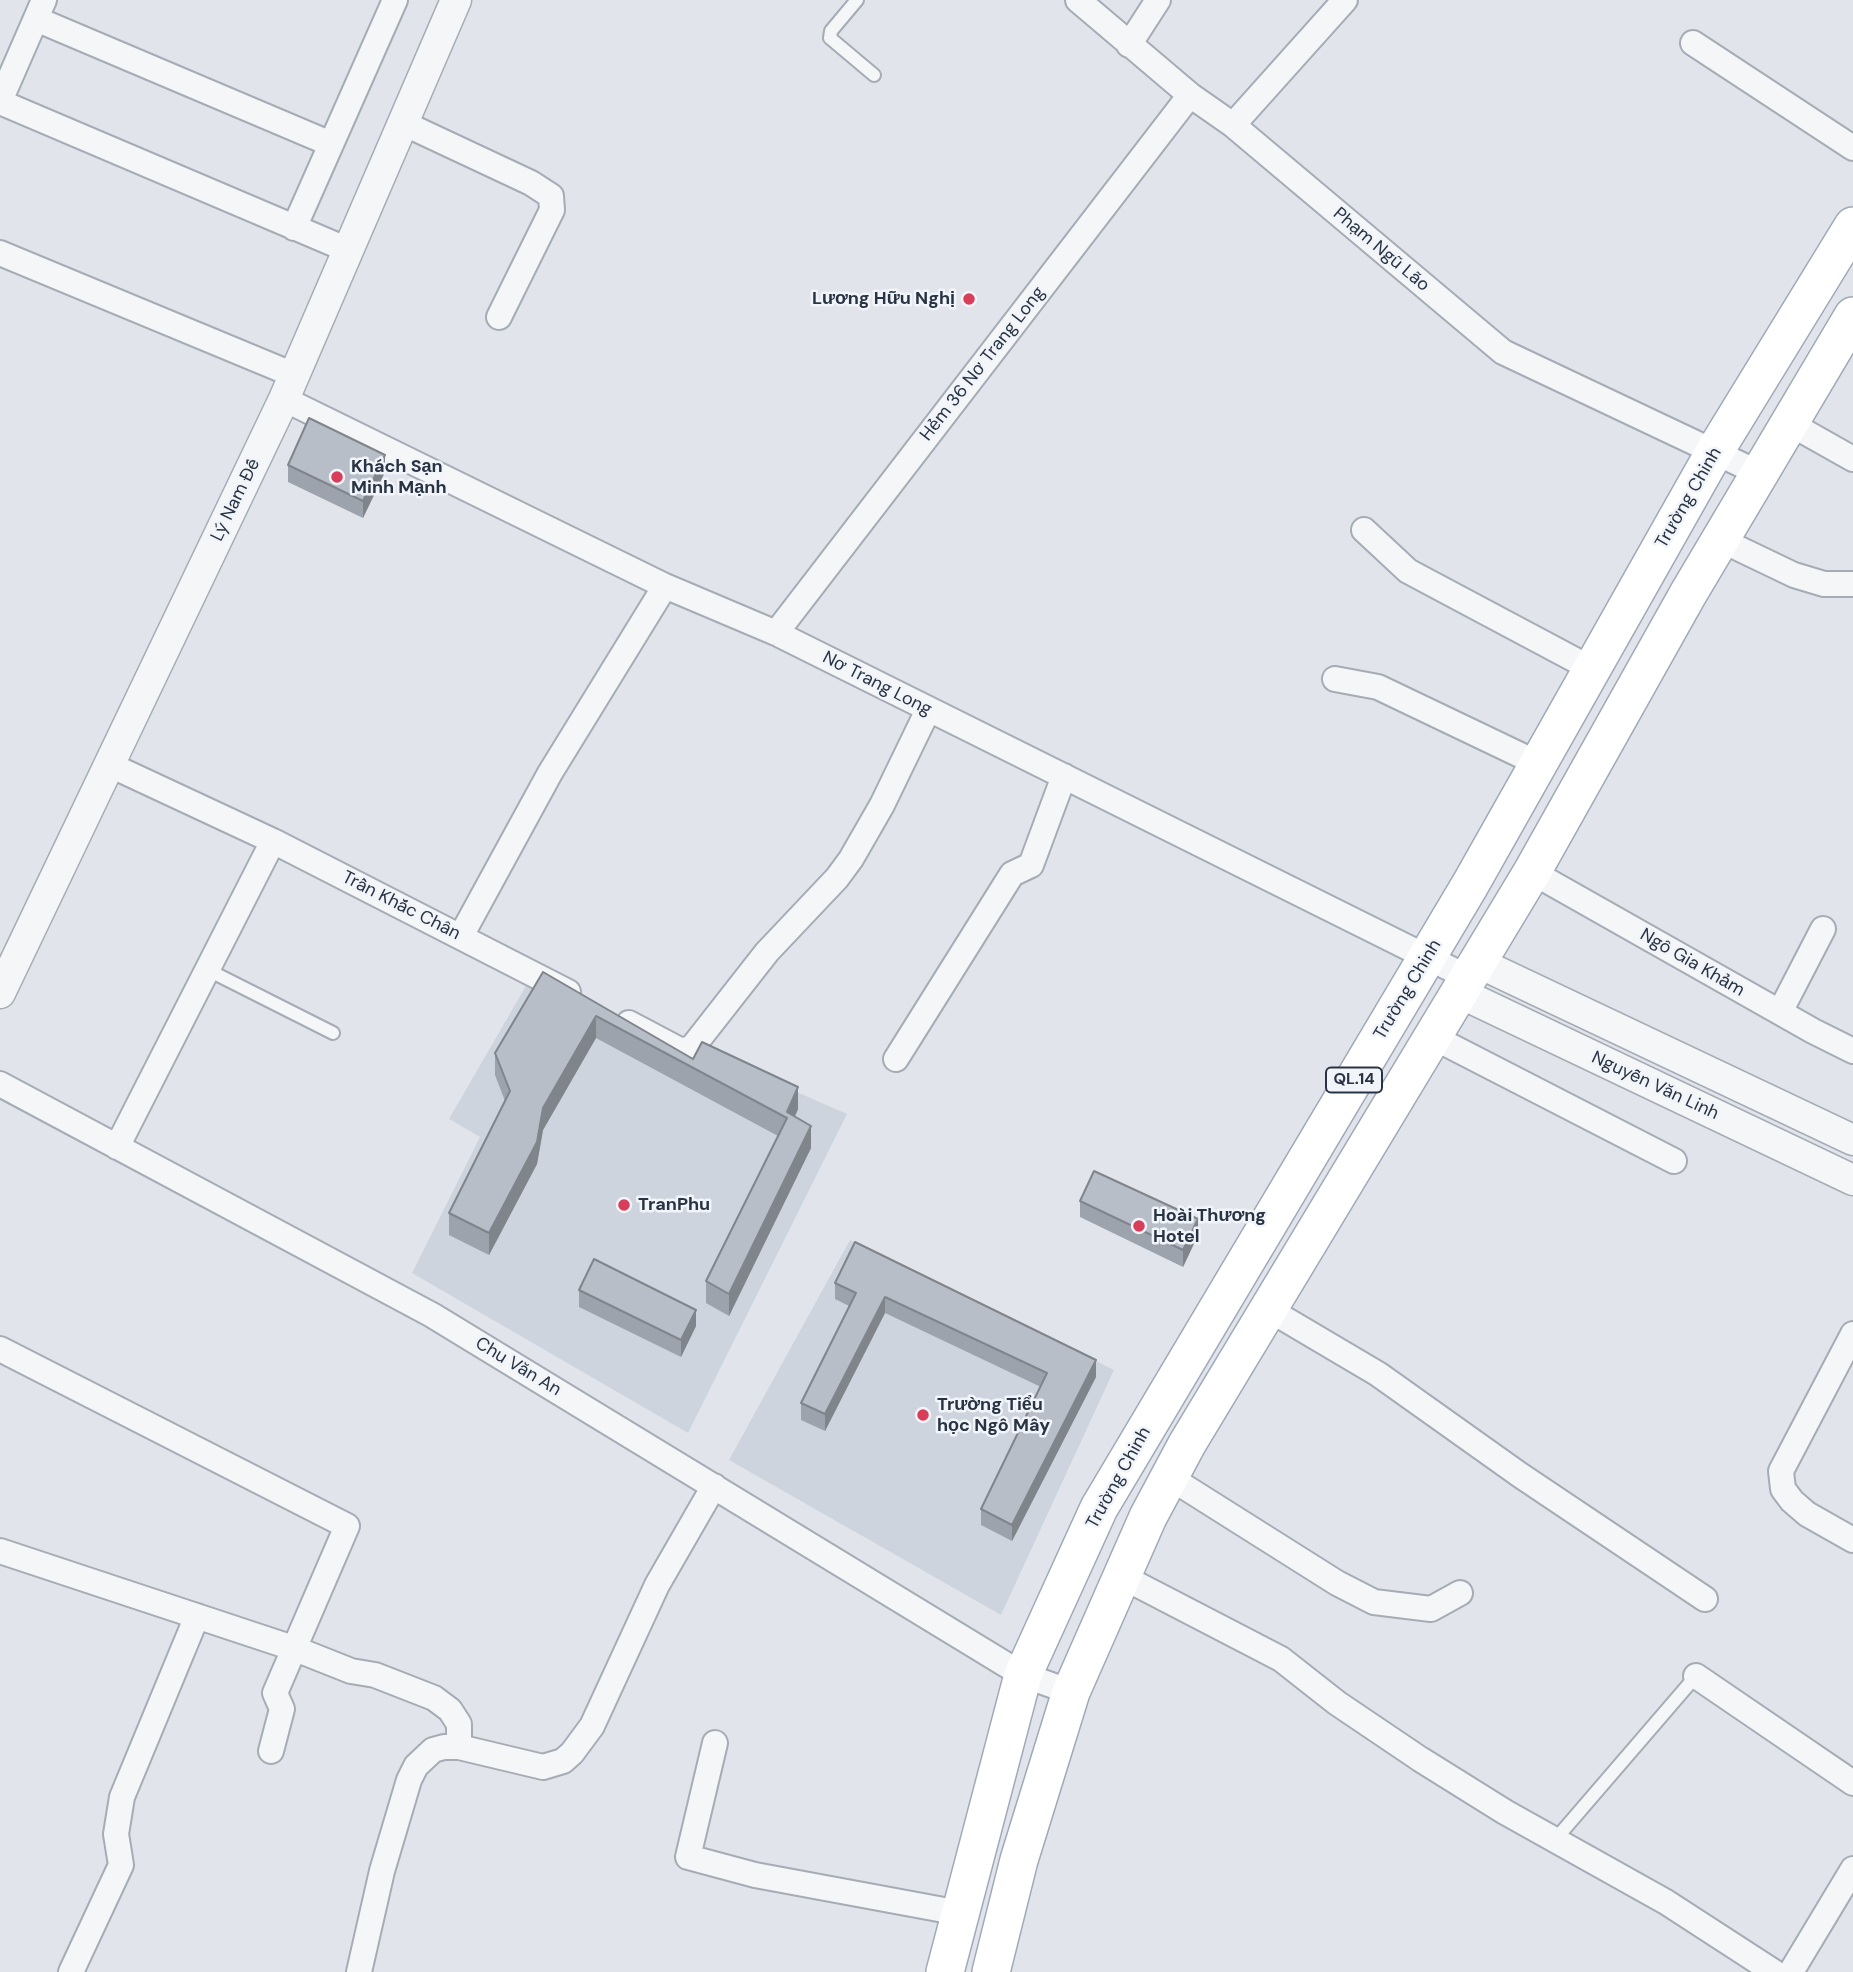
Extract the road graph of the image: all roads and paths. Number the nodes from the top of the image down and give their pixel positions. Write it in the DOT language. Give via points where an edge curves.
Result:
graph roads {
  1 [pos="395,0"];
  2 [pos="456,0"];
  3 [pos="857,0"];
  4 [pos="1078,0"];
  5 [pos="1157,0"];
  6 [pos="1345,0"];
  7 [pos="40,10"];
  8 [pos="1693,43"];
  9 [pos="1129,45"];
  10 [pos="874,75"];
  11 [pos="1190,95"];
  12 [pos="0,102"];
  13 [pos="402,123"];
  14 [pos="1233,125"];
  15 [pos="331,144"];
  16 [pos="1853,148"];
  17 [pos="1853,226"];
  18 [pos="294,228"];
  19 [pos="348,250"];
  20 [pos="0,253"];
  21 [pos="1853,316"];
  22 [pos="499,317"];
  23 [pos="289,387"];
  24 [pos="1789,423"];
  25 [pos="1715,451"];
  26 [pos="1853,459"];
  27 [pos="1761,474"];
  28 [pos="1364,530"];
  29 [pos="1721,540"];
  30 [pos="1853,584"];
  31 [pos="665,586"];
  32 [pos="776,633"];
  33 [pos="1592,669"];
  34 [pos="1335,679"];
  35 [pos="928,710"];
  36 [pos="108,764"];
  37 [pos="1539,764"];
  38 [pos="1064,776"];
  39 [pos="273,841"];
  40 [pos="1532,872"];
  41 [pos="1823,929"];
  42 [pos="461,936"];
  43 [pos="1427,957"];
  44 [pos="208,970"];
  45 [pos="1467,977"];
  46 [pos="0,993"];
  47 [pos="1780,1012"];
  48 [pos="333,1033"];
  49 [pos="1431,1036"];
  50 [pos="1853,1051"];
  51 [pos="897,1059"];
  52 [pos="0,1084"];
  53 [pos="1853,1140"];
  54 [pos="117,1147"];
  55 [pos="1674,1161"];
  56 [pos="1853,1180"];
  57 [pos="1269,1309"];
  58 [pos="0,1349"];
  59 [pos="1849,1350"];
  60 [pos="1169,1477"];
  61 [pos="714,1486"];
  62 [pos="1853,1540"];
  63 [pos="0,1551"];
  64 [pos="1121,1576"];
  65 [pos="1460,1593"];
  66 [pos="1705,1598"];
  67 [pos="197,1616"];
  68 [pos="293,1648"];
  69 [pos="1023,1675"];
  70 [pos="1696,1676"];
  71 [pos="1071,1692"];
  72 [pos="715,1743"];
  73 [pos="459,1747"];
  74 [pos="271,1751"];
  75 [pos="1853,1783"];
  76 [pos="1554,1840"];
  77 [pos="1853,1869"];
  78 [pos="960,1913"];
  79 [pos="71,1972"];
  80 [pos="359,1972"];
  81 [pos="945,1972"];
  82 [pos="991,1972"];
  83 [pos="1774,1972"];
  84 [pos="1791,1972"];
  1 -- 15 [label="street"];
  2 -- 13 [label="street, Lý Nam Đế"];
  3 -- 10 [label="lane" via="830,38"];
  4 -- 9 [label="street, Phạm Ngũ Lão"];
  5 -- 9 [label="street"];
  6 -- 14 [label="street"];
  7 -- 12 [label="street"];
  7 -- 15 [label="street"];
  8 -- 16 [label="street"];
  9 -- 11 [label="street, Phạm Ngũ Lão"];
  11 -- 14 [label="street, Phạm Ngũ Lão"];
  11 -- 32 [label="street, Hẻm 36 Nơ Trang Long"];
  12 -- 18 [label="street"];
  13 -- 19 [label="street, Lý Nam Đế"];
  13 -- 22 [label="street" via="551,196 552,210"];
  14 -- 25 [label="street, Phạm Ngũ Lão" via="1503,352"];
  15 -- 18 [label="street"];
  17 -- 25 [label="main road, Trường Chinh / QL.14"];
  18 -- 19 [label="street"];
  19 -- 23 [label="street, Lý Nam Đế"];
  20 -- 23 [label="street, Nơ Trang Long"];
  21 -- 24 [label="main road, QL.14"];
  23 -- 31 [label="street, Nơ Trang Long"];
  23 -- 36 [label="street, Lý Nam Đế"];
  24 -- 26 [label="street"];
  24 -- 27 [label="main road, QL.14"];
  25 -- 27 [label="street, Phạm Ngũ Lão"];
  25 -- 33 [label="main road, Trường Chinh / QL.14"];
  27 -- 29 [label="main road, QL.14"];
  28 -- 33 [label="street" via="1408,571"];
  29 -- 30 [label="street" via="1794,575 1824,584"];
  29 -- 40 [label="main road, QL.14"];
  31 -- 32 [label="street, Nơ Trang Long"];
  31 -- 42 [label="street" via="550,773"];
  32 -- 35 [label="street, Nơ Trang Long"];
  33 -- 37 [label="main road, Trường Chinh / QL.14"];
  34 -- 37 [label="street" via="1378,687"];
  35 -- 38 [label="street, Nơ Trang Long"];
  35 -- 42 [label="street, Trần Khắc Chân" via="851,859 767,952 691,1049 680,1050"];
  36 -- 39 [label="street, Trần Khắc Chân"];
  36 -- 46 [label="street, Lý Nam Đế"];
  37 -- 43 [label="main road, Trường Chinh / QL.14"];
  38 -- 43 [label="street, Nơ Trang Long"];
  38 -- 51 [label="street" via="1031,865 1012,874"];
  39 -- 42 [label="street, Trần Khắc Chân"];
  39 -- 44 [label="street"];
  40 -- 45 [label="main road, QL.14"];
  40 -- 47 [label="street, Ngô Gia Khảm"];
  41 -- 47 [label="street"];
  43 -- 45 [label="street, Nơ Trang Long"];
  43 -- 69 [label="main road, Trường Chinh / QL.14" via="1099,1507"];
  44 -- 48 [label="lane"];
  44 -- 54 [label="street"];
  45 -- 49 [label="main road, QL.14"];
  45 -- 53 [label="street, Nguyễn Văn Linh"];
  45 -- 56 [label="street, Nguyễn Văn Linh"];
  47 -- 50 [label="street, Ngô Gia Khảm"];
  49 -- 55 [label="street"];
  49 -- 57 [label="main road, QL.14"];
  52 -- 54 [label="street, Chu Văn An"];
  54 -- 61 [label="street, Chu Văn An" via="432,1315"];
  57 -- 60 [label="main road, QL.14"];
  57 -- 66 [label="street" via="1378,1374"];
  58 -- 68 [label="street" via="347,1526"];
  59 -- 62 [label="street" via="1782,1471 1782,1483 1799,1508"];
  60 -- 64 [label="main road, QL.14"];
  60 -- 65 [label="street" via="1374,1602 1431,1609"];
  61 -- 69 [label="street, Chu Văn An"];
  61 -- 73 [label="street" via="657,1586 592,1726 572,1753 543,1767"];
  63 -- 67 [label="street"];
  64 -- 71 [label="main road, QL.14"];
  64 -- 76 [label="street" via="1281,1659 1420,1759"];
  67 -- 68 [label="street"];
  67 -- 79 [label="street" via="122,1797 116,1834 121,1866"];
  68 -- 73 [label="street" via="434,1699 450,1710 459,1724"];
  68 -- 74 [label="street" via="275,1693 282,1709"];
  69 -- 71 [label="street, Chu Văn An"];
  69 -- 78 [label="main road, Trường Chinh / QL.14"];
  70 -- 75 [label="street"];
  70 -- 76 [label="lane"];
  71 -- 82 [label="main road, QL.14" via="1019,1860"];
  72 -- 78 [label="street" via="688,1857"];
  73 -- 80 [label="street" via="433,1750 409,1780"];
  76 -- 83 [label="street" via="1665,1902"];
  77 -- 84 [label="street"];
  78 -- 81 [label="main road, Trường Chinh / QL.14"];
}
